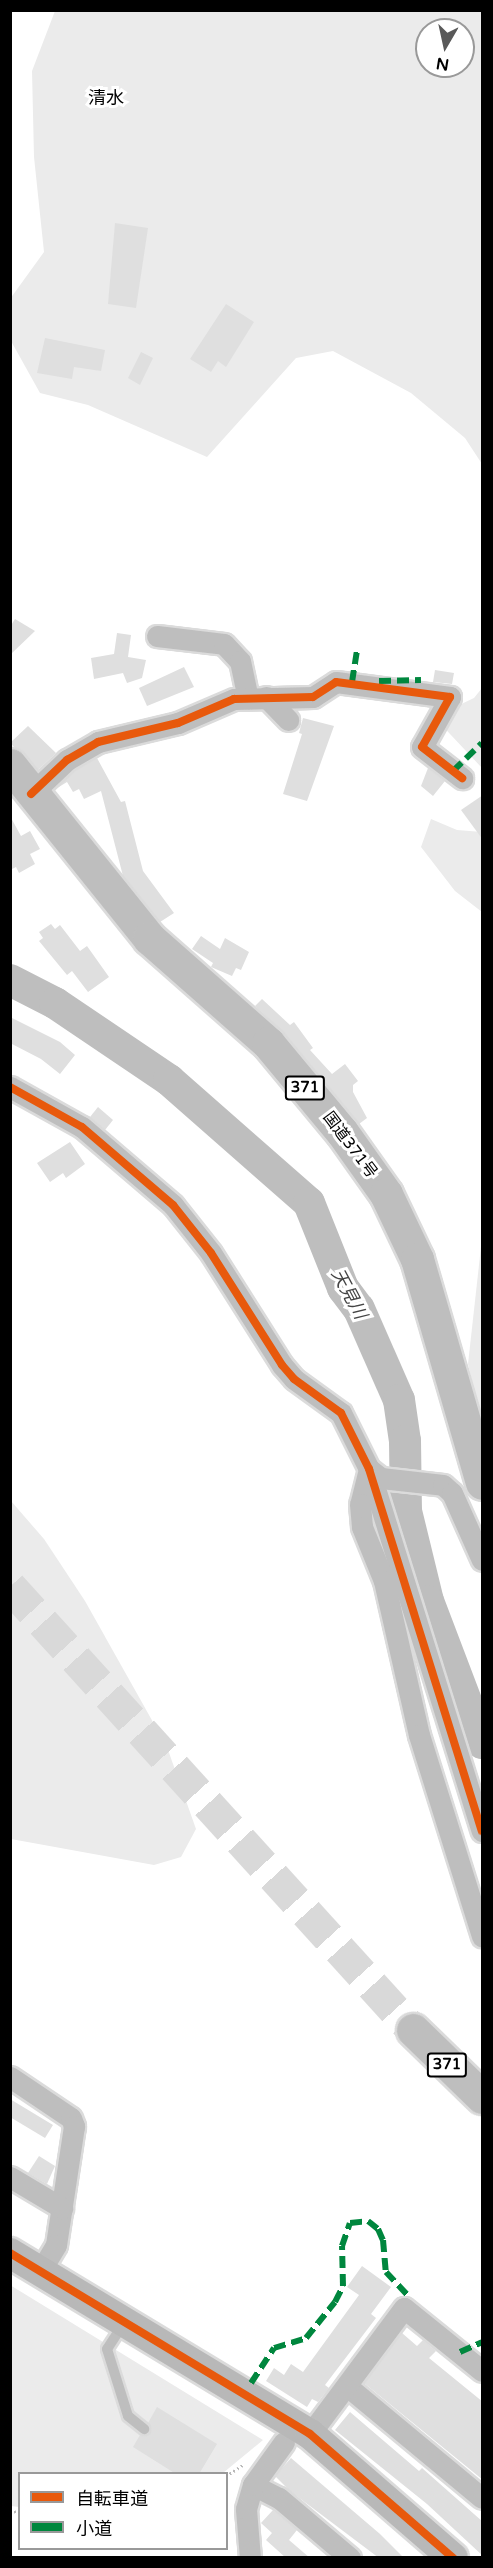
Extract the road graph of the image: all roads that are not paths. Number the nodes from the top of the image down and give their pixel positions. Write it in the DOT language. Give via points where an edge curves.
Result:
graph roads {
  1 [pos="157,636"];
  2 [pos="257,698"];
  3 [pos="288,720"];
  4 [pos="10,765"];
  5 [pos="462,778"];
  6 [pos="31,794"];
  7 [pos="10,1087"];
  8 [pos="375,1474"];
  9 [pos="483,1483"];
  10 [pos="483,1560"];
  11 [pos="483,1831"];
  12 [pos="483,1936"];
  13 [pos="413,2030"];
  14 [pos="10,2077"];
  15 [pos="483,2097"];
  16 [pos="10,2177"];
  17 [pos="62,2208"];
  18 [pos="10,2253"];
  19 [pos="40,2272"];
  20 [pos="124,2323"];
  21 [pos="483,2371"];
  22 [pos="347,2386"];
  23 [pos="144,2429"];
  24 [pos="297,2438"];
  25 [pos="253,2485"];
  26 [pos="483,2498"];
  27 [pos="250,2558"];
  28 [pos="350,2558"];
  29 [pos="453,2558"];
  1 -- 2 [label="street" via="224,644 240,661"];
  2 -- 3 [label="street"];
  2 -- 5 [label="street" via="313,697 336,682 450,697 422,747"];
  2 -- 6 [label="street" via="234,699 178,723 98,742 68,760"];
  4 -- 6 [label="highway, 国道371号 / 371"];
  6 -- 9 [label="highway, 国道371号 / 371" via="149,938 268,1043 342,1132 386,1194 417,1259"];
  7 -- 8 [label="street" via="82,1127 173,1205 211,1253 282,1365 294,1379 340,1413"];
  8 -- 10 [label="street" via="432,1482 452,1493"];
  8 -- 11 [label="street"];
  8 -- 12 [label="street" via="360,1504 363,1527 384,1581 419,1735"];
  13 -- 15 [label="highway, 371"];
  14 -- 17 [label="street" via="71,2118 74,2126"];
  16 -- 17 [label="street"];
  17 -- 19 [label="street" via="56,2245"];
  18 -- 19 [label="street"];
  19 -- 20 [label="street"];
  20 -- 23 [label="lane" via="107,2349 128,2416"];
  20 -- 24 [label="street"];
  21 -- 22 [label="street" via="404,2308"];
  22 -- 24 [label="street"];
  22 -- 26 [label="street"];
  24 -- 25 [label="street"];
  24 -- 29 [label="street"];
  25 -- 27 [label="street" via="246,2509"];
  25 -- 28 [label="street" via="279,2498"];
}
